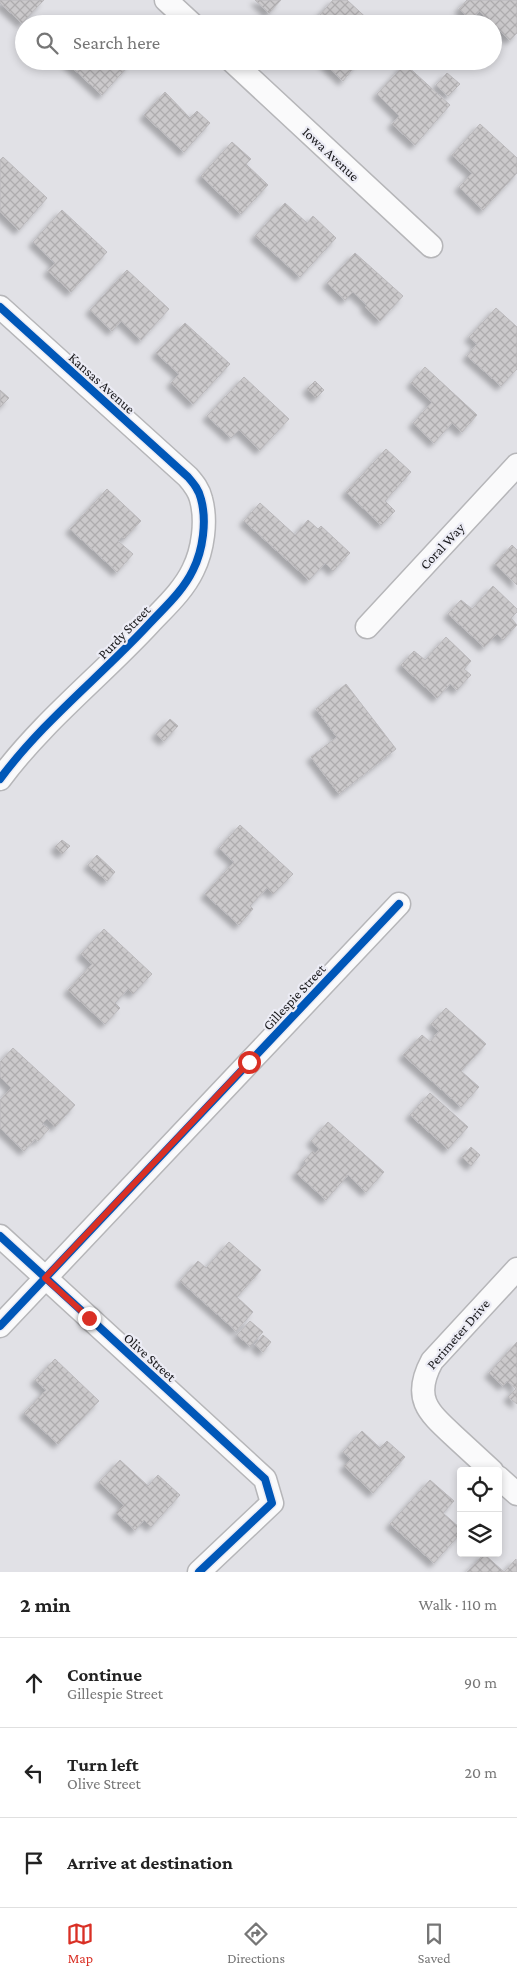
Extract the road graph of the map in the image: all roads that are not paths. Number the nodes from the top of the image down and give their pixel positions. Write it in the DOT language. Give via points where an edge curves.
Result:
graph roads {
  1 [pos="166,0"];
  2 [pos="182,15"];
  3 [pos="242,70"];
  4 [pos="431,246"];
  5 [pos="0,307"];
  6 [pos="517,465"];
  7 [pos="188,477"];
  8 [pos="367,627"];
  9 [pos="0,779"];
  10 [pos="399,904"];
  11 [pos="0,1236"];
  12 [pos="517,1269"];
  13 [pos="45,1278"];
  14 [pos="0,1326"];
  15 [pos="488,1467"];
  16 [pos="502,1481"];
  17 [pos="517,1494"];
  18 [pos="199,1572"];
  1 -- 2 [label="street"];
  3 -- 4 [label="street, Iowa Avenue"];
  5 -- 7 [label="street, Kansas Avenue"];
  6 -- 8 [label="street, Coral Way"];
  7 -- 9 [label="street, Purdy Street" via="202,499 203,515 202,540 193,571 122,654 21,751"];
  10 -- 13 [label="street, Gillespie Street"];
  11 -- 13 [label="street, Olive Street"];
  12 -- 15 [label="street, Perimeter Drive" via="432,1361 422,1388 424,1403 432,1416"];
  13 -- 14 [label="street, Gillespie Street"];
  13 -- 18 [label="street, Olive Street" via="265,1479 272,1503"];
  16 -- 17 [label="street"];
}
